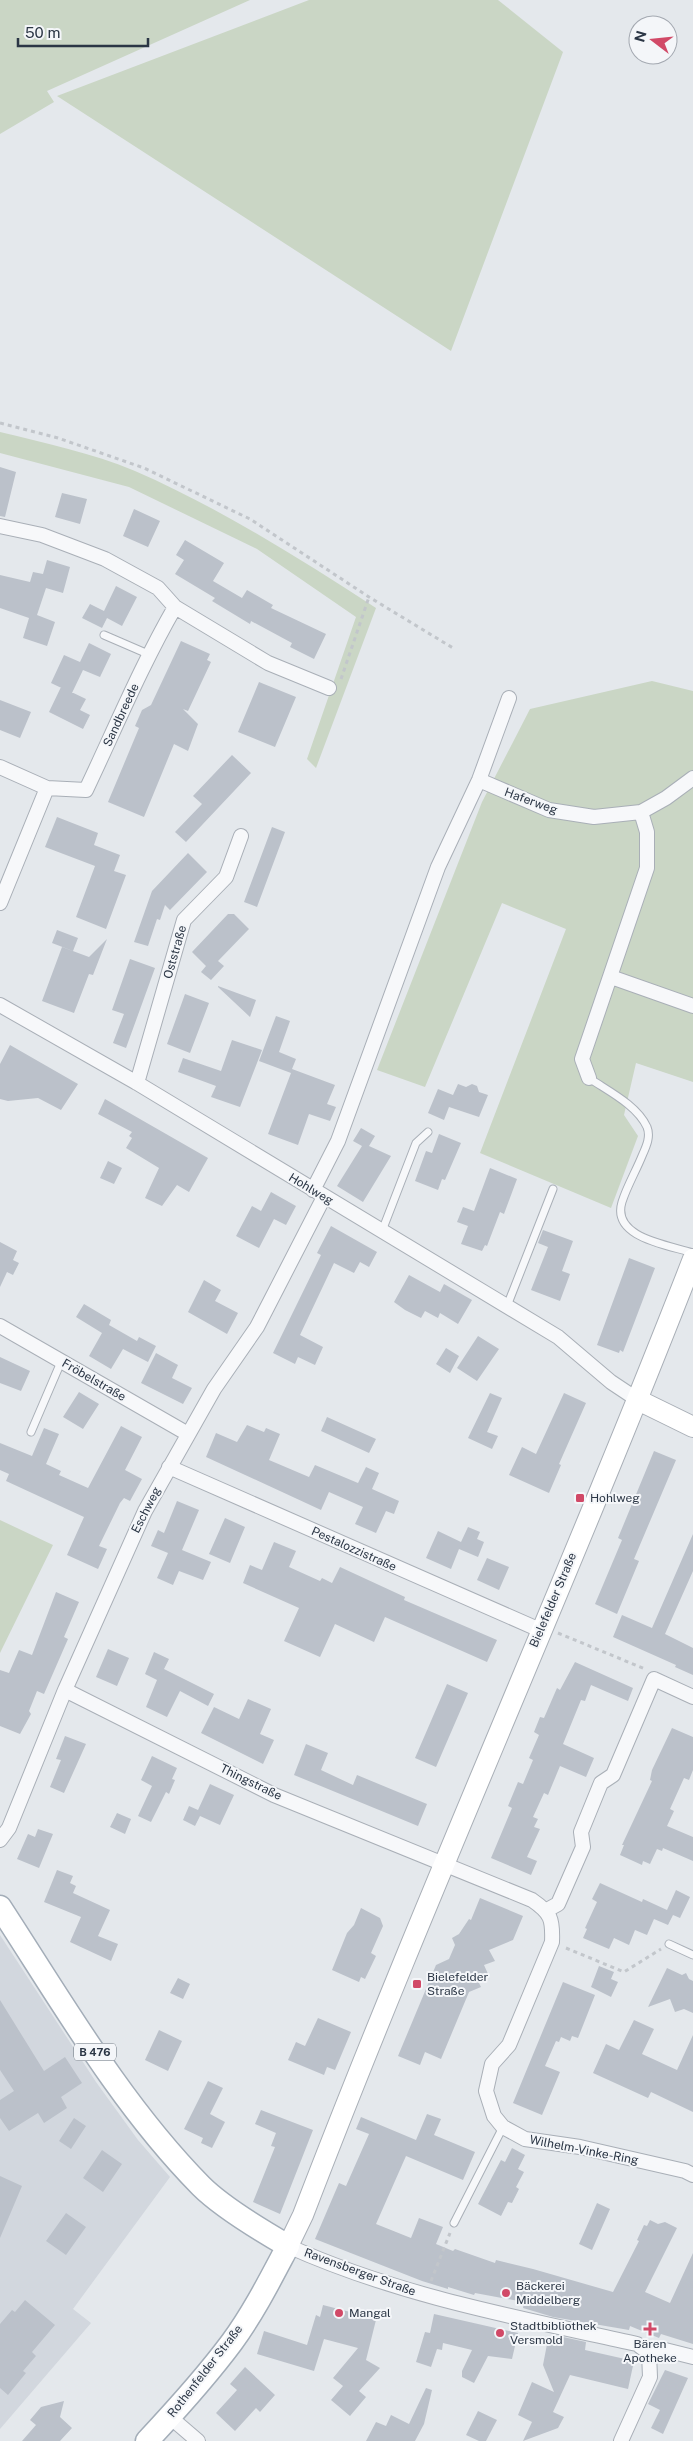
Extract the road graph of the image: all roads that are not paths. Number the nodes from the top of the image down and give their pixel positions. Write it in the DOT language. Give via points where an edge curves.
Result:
graph roads {
  1 [pos="0,526"];
  2 [pos="175,607"];
  3 [pos="104,635"];
  4 [pos="148,654"];
  5 [pos="329,688"];
  6 [pos="509,698"];
  7 [pos="0,767"];
  8 [pos="693,778"];
  9 [pos="479,780"];
  10 [pos="47,788"];
  11 [pos="641,812"];
  12 [pos="241,836"];
  13 [pos="0,903"];
  14 [pos="611,977"];
  15 [pos="0,1006"];
  16 [pos="693,1006"];
  17 [pos="589,1078"];
  18 [pos="137,1083"];
  19 [pos="428,1132"];
  20 [pos="553,1189"];
  21 [pos="319,1193"];
  22 [pos="382,1231"];
  23 [pos="693,1253"];
  24 [pos="693,1259"];
  25 [pos="507,1306"];
  26 [pos="0,1326"];
  27 [pos="61,1362"];
  28 [pos="638,1400"];
  29 [pos="693,1428"];
  30 [pos="31,1432"];
  31 [pos="188,1434"];
  32 [pos="169,1467"];
  33 [pos="541,1628"];
  34 [pos="65,1690"];
  35 [pos="693,1697"];
  36 [pos="0,1840"];
  37 [pos="443,1863"];
  38 [pos="0,1907"];
  39 [pos="547,1910"];
  40 [pos="669,1944"];
  41 [pos="693,1955"];
  42 [pos="503,2127"];
  43 [pos="693,2175"];
  44 [pos="454,2223"];
  45 [pos="288,2246"];
  46 [pos="650,2352"];
  47 [pos="693,2357"];
  48 [pos="170,2417"];
  49 [pos="147,2441"];
  50 [pos="198,2441"];
  51 [pos="621,2441"];
  1 -- 2 [label="street" via="42,535 104,559 158,588"];
  2 -- 4 [label="street, Sandbreede"];
  2 -- 5 [label="street" via="268,663"];
  3 -- 4 [label="lane"];
  4 -- 10 [label="street, Sandbreede" via="86,790"];
  6 -- 9 [label="street, Eschweg"];
  7 -- 10 [label="street, Sandbreede"];
  8 -- 11 [label="street, Haferweg"];
  9 -- 11 [label="street, Haferweg" via="558,812 594,817"];
  9 -- 21 [label="street, Eschweg" via="438,867"];
  10 -- 13 [label="street"];
  11 -- 14 [label="street" via="647,832 647,868"];
  12 -- 18 [label="street, Oststraße" via="226,876 184,920"];
  14 -- 16 [label="street"];
  14 -- 17 [label="street" via="582,1059"];
  15 -- 18 [label="street, Hohlweg"];
  17 -- 23 [label="lane" via="637,1113 648,1128 648,1143 622,1203 620,1216 625,1226 638,1236"];
  18 -- 21 [label="street, Hohlweg"];
  19 -- 22 [label="lane" via="416,1143"];
  20 -- 25 [label="lane"];
  21 -- 22 [label="street, Hohlweg"];
  21 -- 31 [label="street, Eschweg" via="257,1327 214,1388"];
  22 -- 25 [label="street, Hohlweg"];
  24 -- 28 [label="main road, Bielefelder Straße"];
  25 -- 28 [label="street, Hohlweg" via="558,1337 611,1382"];
  26 -- 27 [label="street, Fröbelstraße"];
  27 -- 30 [label="lane"];
  27 -- 31 [label="street, Fröbelstraße"];
  28 -- 29 [label="main road, Hohlweg"];
  28 -- 33 [label="main road, Bielefelder Straße"];
  31 -- 32 [label="street, Eschweg"];
  32 -- 33 [label="street, Pestalozzistraße"];
  32 -- 34 [label="street, Eschweg" via="133,1536"];
  33 -- 37 [label="main road, Bielefelder Straße"];
  34 -- 36 [label="street, Eschweg" via="9,1828"];
  34 -- 37 [label="street, Thingstraße" via="274,1795"];
  35 -- 39 [label="street" via="654,1679 613,1775 601,1783 581,1832 583,1847 558,1904"];
  37 -- 39 [label="street" via="532,1900"];
  37 -- 45 [label="main road, Bielefelder Straße"];
  38 -- 45 [label="main road, Ravensberger Straße / B 476" via="97,2056 151,2129 202,2187"];
  39 -- 42 [label="street" via="553,1926 552,1942 509,2045 492,2064 488,2078 489,2104"];
  40 -- 41 [label="lane"];
  42 -- 43 [label="street, Wilhelm-Vinke-Ring" via="525,2139 580,2147"];
  42 -- 44 [label="lane"];
  45 -- 46 [label="street, Ravensberger Straße" via="324,2262 426,2296 637,2344"];
  45 -- 48 [label="main road, Rothenfelder Straße" via="233,2341"];
  46 -- 47 [label="street, Ravensberger Straße" via="665,2350"];
  46 -- 51 [label="street" via="650,2377"];
  48 -- 49 [label="main road, Rothenfelder Straße"];
  48 -- 50 [label="street"];
}
